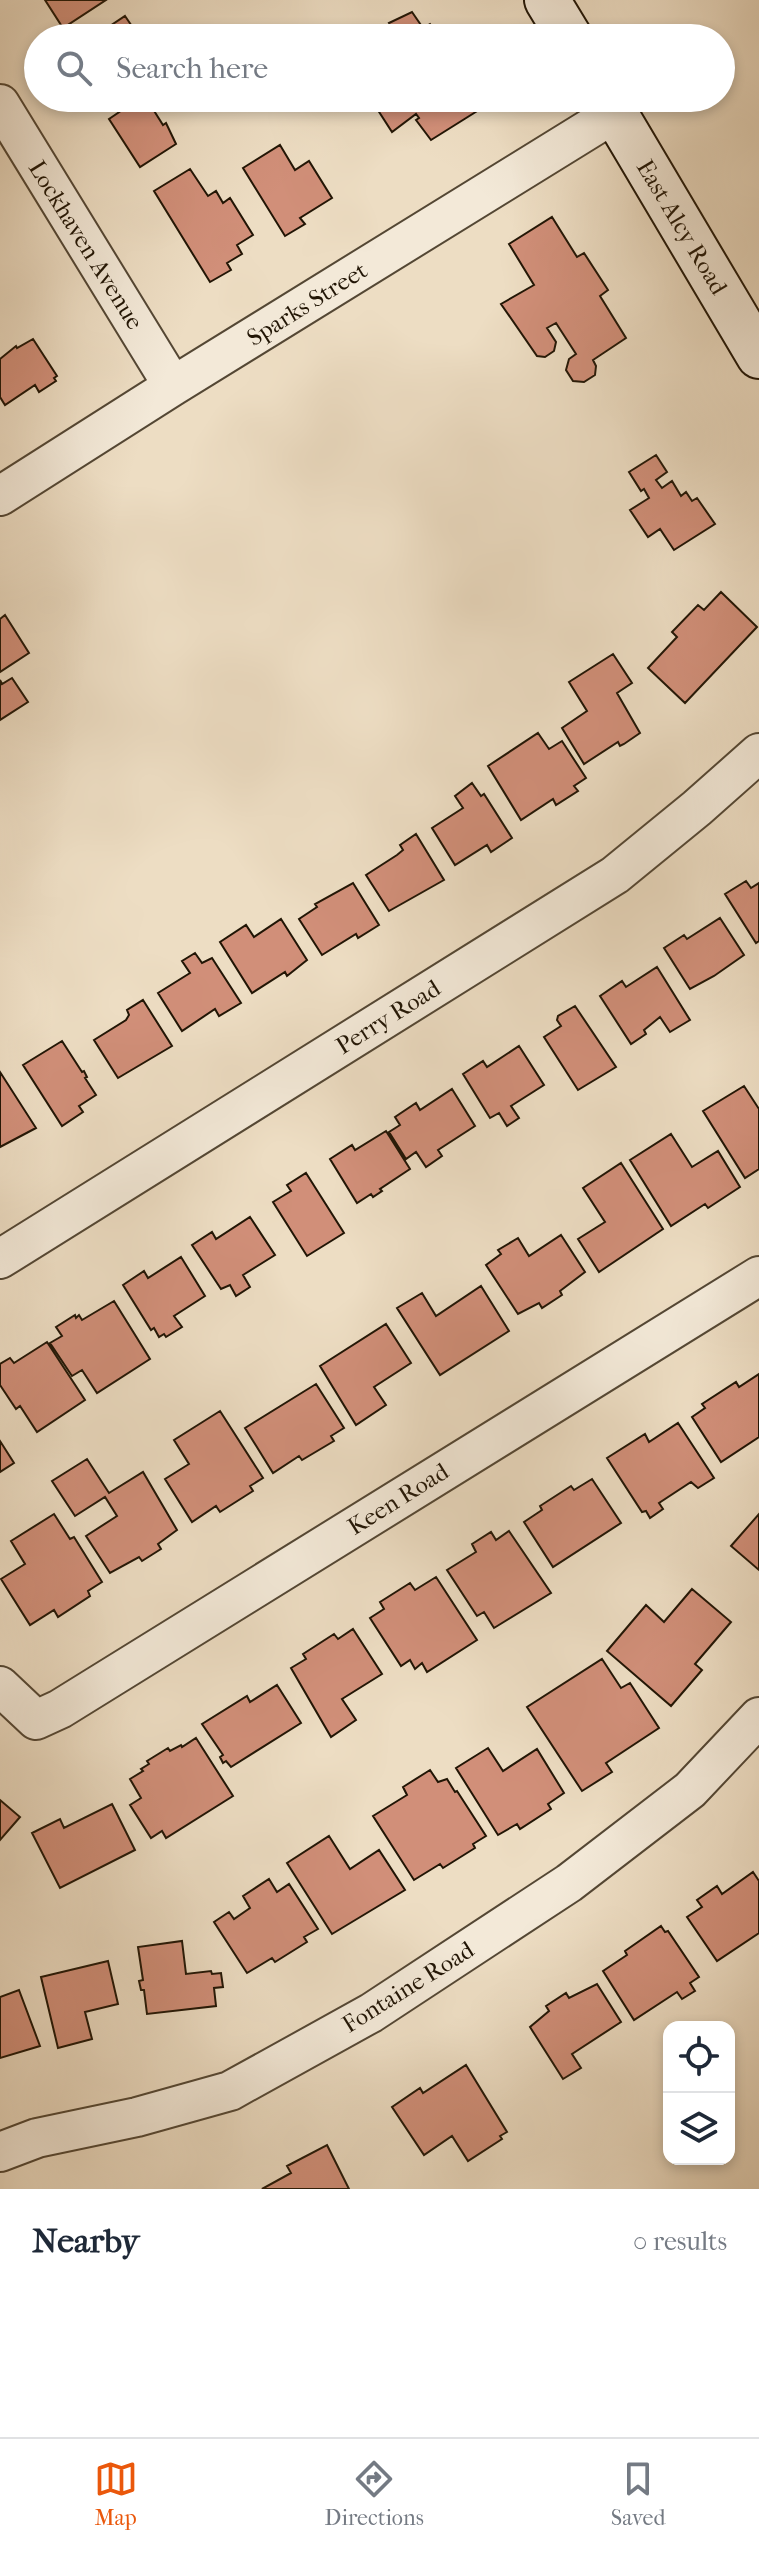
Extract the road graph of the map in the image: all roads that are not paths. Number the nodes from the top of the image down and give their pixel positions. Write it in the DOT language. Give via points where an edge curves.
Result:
graph roads {
  1 [pos="547,0"];
  2 [pos="562,24"];
  3 [pos="0,104"];
  4 [pos="601,112"];
  5 [pos="614,112"];
  6 [pos="759,356"];
  7 [pos="173,386"];
  8 [pos="0,496"];
  9 [pos="759,753"];
  10 [pos="0,1259"];
  11 [pos="759,1276"];
  12 [pos="0,1686"];
  13 [pos="759,1717"];
  14 [pos="0,2152"];
  1 -- 2 [label="street"];
  3 -- 7 [label="street, Lockhaven Avenue"];
  4 -- 7 [label="street, Sparks Street"];
  5 -- 6 [label="street, East Alcy Road"];
  7 -- 8 [label="street, Sparks Street"];
  9 -- 10 [label="street, Perry Road" via="615,875"];
  11 -- 12 [label="street, Keen Road" via="36,1720"];
  13 -- 14 [label="street, Fontaine Road" via="690,1790 569,1883 371,2013 230,2091 37,2138"];
}
